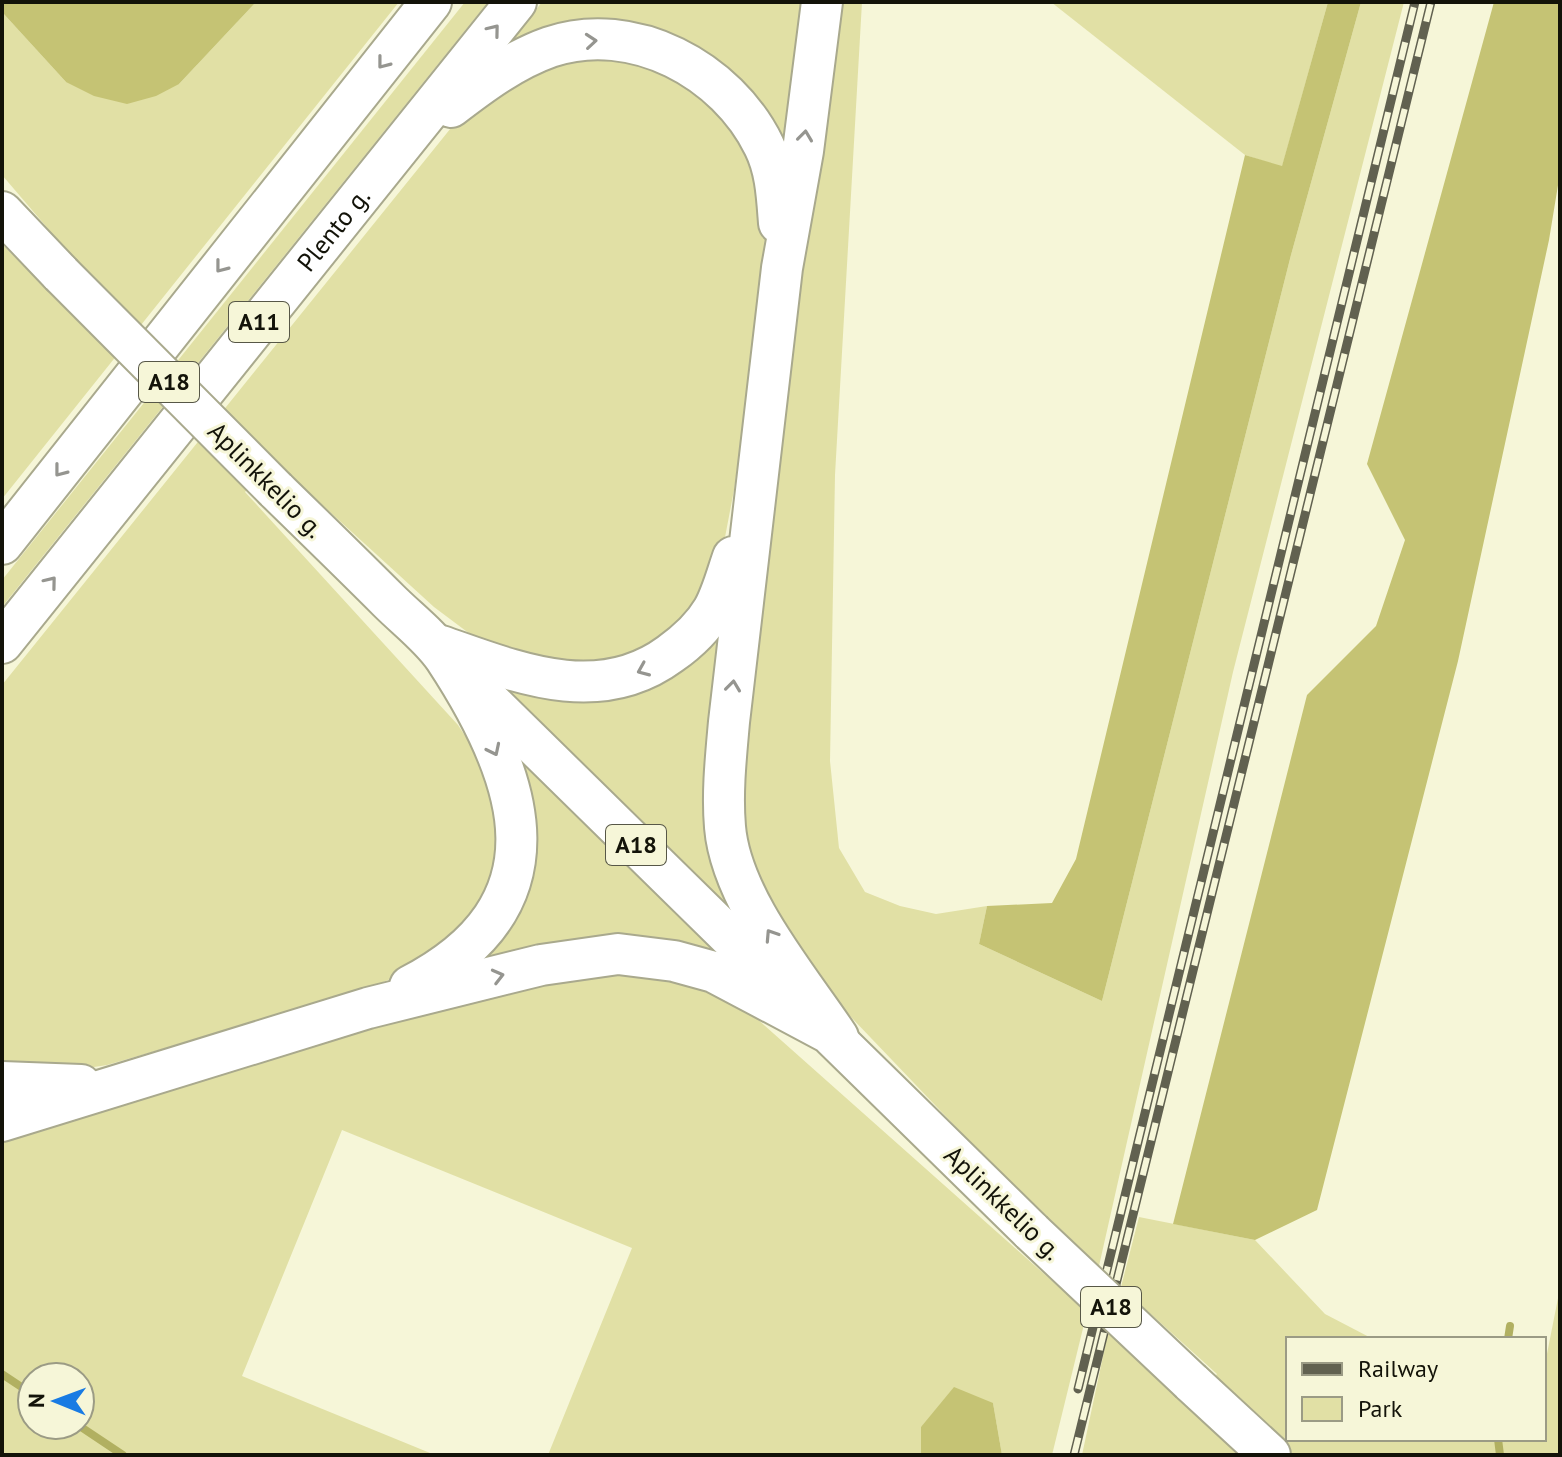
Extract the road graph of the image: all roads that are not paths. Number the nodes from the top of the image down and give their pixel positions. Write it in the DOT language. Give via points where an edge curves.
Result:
graph roads {
  1 [pos="431,2"];
  2 [pos="516,2"];
  3 [pos="822,2"];
  4 [pos="403,143"];
  5 [pos="2,212"];
  6 [pos="782,268"];
  7 [pos="755,493"];
  8 [pos="2,544"];
  9 [pos="2,643"];
  10 [pos="438,650"];
  11 [pos="368,1008"];
  12 [pos="836,1040"];
  13 [pos="2,1082"];
  14 [pos="129,1082"];
  15 [pos="2,1121"];
  16 [pos="1270,1455"];
  1 -- 8 [label="highway, A11, one-way"];
  4 -- 2 [label="highway, Plento g. / A11, one-way"];
  6 -- 3 [label="highway, one-way"];
  4 -- 6 [label="highway, one-way" via="494,74 550,47 597,40 660,51 716,83 764,147 776,182"];
  9 -- 4 [label="highway, Plento g. / A11, one-way"];
  5 -- 10 [label="highway, Aplinkkelio g. / A18, bridge"];
  6 -- 7 [label="highway"];
  7 -- 10 [label="highway, one-way" via="714,608 698,630 654,666 627,677 574,683 531,678"];
  12 -- 7 [label="highway, one-way" via="749,902 725,828 729,722"];
  10 -- 11 [label="highway, one-way" via="495,749 512,790 519,832 513,873 501,909 473,944 439,971"];
  10 -- 12 [label="highway, Aplinkkelio g. / A18"];
  11 -- 12 [label="highway, one-way" via="541,965 618,954 714,972"];
  11 -- 14 [label="highway"];
  12 -- 16 [label="highway, Aplinkkelio g. / A18, bridge"];
  13 -- 14 [label="highway"];
  14 -- 15 [label="highway"];
}
